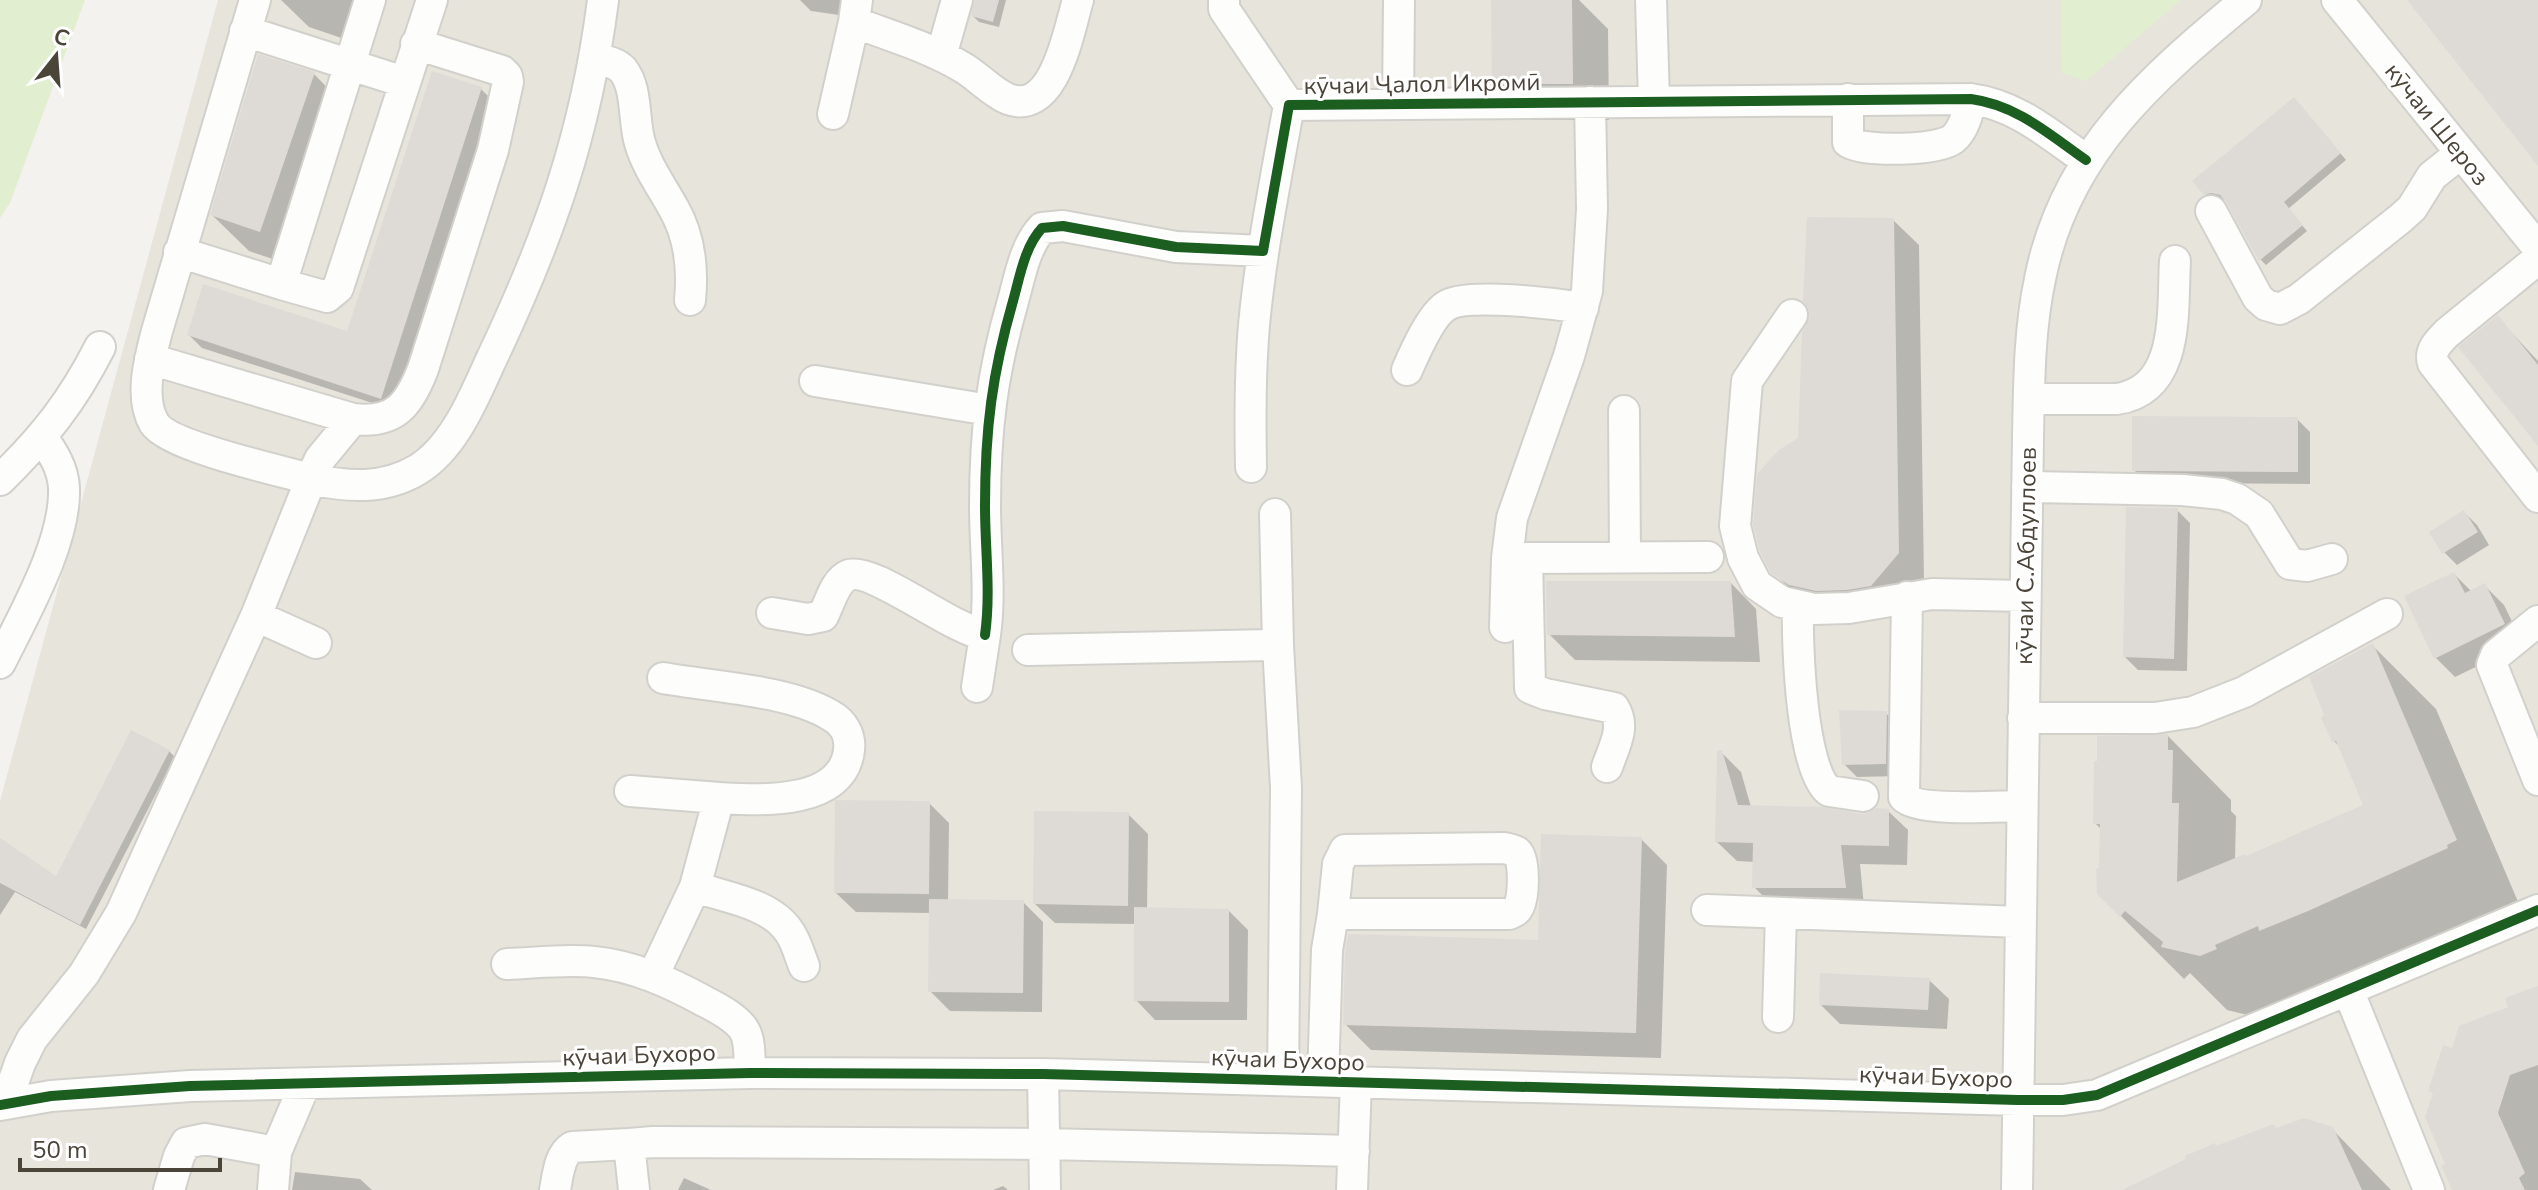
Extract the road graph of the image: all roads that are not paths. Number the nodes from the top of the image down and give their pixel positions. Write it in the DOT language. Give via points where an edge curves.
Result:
graph roads {
  1 [pos="255,0"];
  2 [pos="370,0"];
  3 [pos="432,0"];
  4 [pos="603,0"];
  5 [pos="957,0"];
  6 [pos="1078,0"];
  7 [pos="1224,0"];
  8 [pos="1399,0"];
  9 [pos="1651,0"];
  10 [pos="2246,0"];
  11 [pos="2337,0"];
  12 [pos="856,11"];
  13 [pos="245,31"];
  14 [pos="416,44"];
  15 [pos="941,56"];
  16 [pos="595,59"];
  17 [pos="350,64"];
  18 [pos="404,82"];
  19 [pos="1848,99"];
  20 [pos="1971,99"];
  21 [pos="1654,101"];
  22 [pos="1590,102"];
  23 [pos="1398,104"];
  24 [pos="1289,105"];
  25 [pos="833,114"];
  26 [pos="2461,153"];
  27 [pos="2086,160"];
  28 [pos="2211,211"];
  29 [pos="2538,248"];
  30 [pos="1263,251"];
  31 [pos="179,252"];
  32 [pos="2538,259"];
  33 [pos="2175,261"];
  34 [pos="281,284"];
  35 [pos="690,300"];
  36 [pos="1583,308"];
  37 [pos="1792,315"];
  38 [pos="100,347"];
  39 [pos="150,359"];
  40 [pos="1407,370"];
  41 [pos="815,381"];
  42 [pos="2029,399"];
  43 [pos="989,410"];
  44 [pos="1624,411"];
  45 [pos="353,419"];
  46 [pos="42,437"];
  47 [pos="1251,467"];
  48 [pos="311,479"];
  49 [pos="0,480"];
  50 [pos="2027,487"];
  51 [pos="2538,497"];
  52 [pos="1275,514"];
  53 [pos="1625,557"];
  54 [pos="1708,557"];
  55 [pos="1517,558"];
  56 [pos="2332,559"];
  57 [pos="2025,596"];
  58 [pos="1907,597"];
  59 [pos="1798,607"];
  60 [pos="772,613"];
  61 [pos="2387,614"];
  62 [pos="256,616"];
  63 [pos="2538,621"];
  64 [pos="1505,627"];
  65 [pos="985,635"];
  66 [pos="316,643"];
  67 [pos="1278,645"];
  68 [pos="1028,650"];
  69 [pos="0,663"];
  70 [pos="663,678"];
  71 [pos="977,687"];
  72 [pos="2023,718"];
  73 [pos="1607,767"];
  74 [pos="2538,780"];
  75 [pos="630,791"];
  76 [pos="1863,796"];
  77 [pos="719,798"];
  78 [pos="2022,806"];
  79 [pos="695,887"];
  80 [pos="1707,910"];
  81 [pos="2538,910"];
  82 [pos="1781,913"];
  83 [pos="1333,914"];
  84 [pos="2020,922"];
  85 [pos="507,964"];
  86 [pos="804,966"];
  87 [pos="653,976"];
  88 [pos="2348,990"];
  89 [pos="1778,1017"];
  90 [pos="750,1073"];
  91 [pos="1043,1074"];
  92 [pos="1283,1079"];
  93 [pos="1323,1081"];
  94 [pos="1356,1082"];
  95 [pos="305,1084"];
  96 [pos="2018,1100"];
  97 [pos="3,1104"];
  98 [pos="629,1144"];
  99 [pos="1044,1144"];
  100 [pos="1354,1151"];
  101 [pos="276,1152"];
  102 [pos="169,1190"];
  103 [pos="273,1190"];
  104 [pos="555,1190"];
  105 [pos="634,1190"];
  106 [pos="1045,1190"];
  107 [pos="1352,1190"];
  108 [pos="2017,1190"];
  109 [pos="2429,1190"];
  1 -- 13 [label="street"];
  2 -- 17 [label="street"];
  3 -- 14 [label="street"];
  4 -- 16 [label="street"];
  5 -- 15 [label="street"];
  6 -- 15 [label="street" via="1051,83 1026,100 1001,95"];
  7 -- 24 [label="street" via="1224,9"];
  8 -- 23 [label="street"];
  9 -- 21 [label="street"];
  10 -- 27 [label="street, кӯчаи С.Абдуллоев" via="2165,69"];
  11 -- 26 [label="street, кӯчаи Шероз"];
  12 -- 15 [label="street"];
  12 -- 25 [label="street"];
  13 -- 17 [label="street"];
  13 -- 31 [label="street"];
  14 -- 18 [label="street"];
  14 -- 45 [label="street" via="502,71 507,91 417,384 391,415"];
  16 -- 35 [label="street" via="616,64 626,75 638,140 688,243"];
  16 -- 48 [label="street" via="550,226 505,332 449,437 427,463 385,483 354,487"];
  17 -- 18 [label="street"];
  17 -- 34 [label="street"];
  18 -- 34 [label="street" via="338,288 327,297"];
  19 -- 20 [label="street, кӯчаи Ҷалол Икромӣ"];
  19 -- 20 [label="street" via="1848,142 1858,147 1912,148 1939,146 1954,138"];
  19 -- 21 [label="street, кӯчаи Ҷалол Икромӣ"];
  20 -- 27 [label="street, кӯчаи Ҷалол Икромӣ" via="2015,111"];
  21 -- 22 [label="street, кӯчаи Ҷалол Икромӣ"];
  22 -- 23 [label="street, кӯчаи Ҷалол Икромӣ"];
  22 -- 36 [label="street" via="1591,238"];
  23 -- 24 [label="street, кӯчаи Ҷалол Икромӣ"];
  24 -- 30 [label="street, кӯчаи Ҷалол Икромӣ"];
  26 -- 28 [label="street" via="2432,176 2401,218 2280,309 2258,298"];
  26 -- 29 [label="street, кӯчаи Шероз"];
  27 -- 42 [label="street, кӯчаи С.Абдуллоев" via="2045,256 2034,317"];
  30 -- 43 [label="street" via="1176,247 1063,226 1042,228 1023,267"];
  30 -- 47 [label="street, кӯчаи Ҷалол Икромӣ" via="1251,361"];
  31 -- 34 [label="street"];
  31 -- 39 [label="street"];
  32 -- 51 [label="street" via="2447,333 2432,358"];
  33 -- 42 [label="street" via="2169,347 2165,364 2145,389 2117,399"];
  36 -- 40 [label="street" via="1454,302 1435,318"];
  36 -- 55 [label="street" via="1518,496"];
  37 -- 59 [label="street" via="1747,381 1735,526 1757,585"];
  38 -- 46 [label="street" via="73,397"];
  39 -- 45 [label="street"];
  39 -- 48 [label="street" via="148,401 160,430 219,454"];
  41 -- 43 [label="street"];
  42 -- 50 [label="street, кӯчаи С.Абдуллоев"];
  43 -- 65 [label="street"];
  44 -- 53 [label="street"];
  45 -- 48 [label="street" via="320,459"];
  46 -- 49 [label="street"];
  46 -- 69 [label="street" via="57,459 64,486 60,525"];
  48 -- 62 [label="street"];
  50 -- 56 [label="street" via="2222,494 2259,514 2290,564"];
  50 -- 57 [label="street, кӯчаи С.Абдуллоев"];
  52 -- 67 [label="street"];
  53 -- 54 [label="street"];
  53 -- 55 [label="street"];
  55 -- 64 [label="street"];
  55 -- 73 [label="street" via="1530,688 1614,708 1620,725"];
  57 -- 58 [label="street"];
  57 -- 72 [label="street, кӯчаи С.Абдуллоев"];
  58 -- 59 [label="street" via="1831,610"];
  58 -- 78 [label="street" via="1904,797 1927,806"];
  59 -- 76 [label="street" via="1800,682 1819,781 1829,791"];
  60 -- 65 [label="street" via="823,616 838,585 858,575"];
  61 -- 72 [label="street" via="2244,692 2193,712 2155,718"];
  62 -- 66 [label="street"];
  62 -- 97 [label="street" via="121,913 84,974 32,1039"];
  63 -- 74 [label="street" via="2496,655 2492,665"];
  65 -- 71 [label="street"];
  67 -- 68 [label="street"];
  67 -- 92 [label="street" via="1286,788"];
  70 -- 77 [label="street" via="799,702 833,716 848,734 845,766 818,789 781,799"];
  72 -- 78 [label="street, кӯчаи С.Абдуллоев"];
  75 -- 77 [label="street"];
  77 -- 79 [label="street"];
  78 -- 84 [label="street, кӯчаи С.Абдуллоев"];
  79 -- 86 [label="street" via="776,917 793,937"];
  79 -- 87 [label="street"];
  80 -- 82 [label="street"];
  81 -- 88 [label="street, кӯчаи Бухоро"];
  82 -- 84 [label="street"];
  82 -- 89 [label="street"];
  83 -- 83 [label="street" via="1509,914 1521,904 1521,857 1504,848 1345,850 1338,864"];
  83 -- 93 [label="street"];
  84 -- 96 [label="street, кӯчаи С.Абдуллоев"];
  85 -- 87 [label="street" via="593,962"];
  87 -- 90 [label="street" via="735,1021 744,1030"];
  88 -- 96 [label="street, кӯчаи Бухоро" via="2097,1095"];
  88 -- 109 [label="street"];
  90 -- 91 [label="street, кӯчаи Бухоро"];
  90 -- 95 [label="street, кӯчаи Бухоро"];
  91 -- 92 [label="street, кӯчаи Бухоро"];
  91 -- 99 [label="street"];
  92 -- 93 [label="street, кӯчаи Бухоро"];
  93 -- 94 [label="street, кӯчаи Бухоро"];
  94 -- 96 [label="street, кӯчаи Бухоро"];
  94 -- 100 [label="street"];
  95 -- 97 [label="street, кӯчаи Бухоро" via="121,1091"];
  95 -- 101 [label="street"];
  96 -- 108 [label="street, кӯчаи С.Абдуллоев"];
  98 -- 99 [label="street"];
  98 -- 104 [label="street" via="567,1150"];
  98 -- 105 [label="street"];
  99 -- 100 [label="street"];
  99 -- 106 [label="street"];
  100 -- 107 [label="street"];
  101 -- 102 [label="street" via="205,1139 186,1143"];
  101 -- 103 [label="street"];
}
